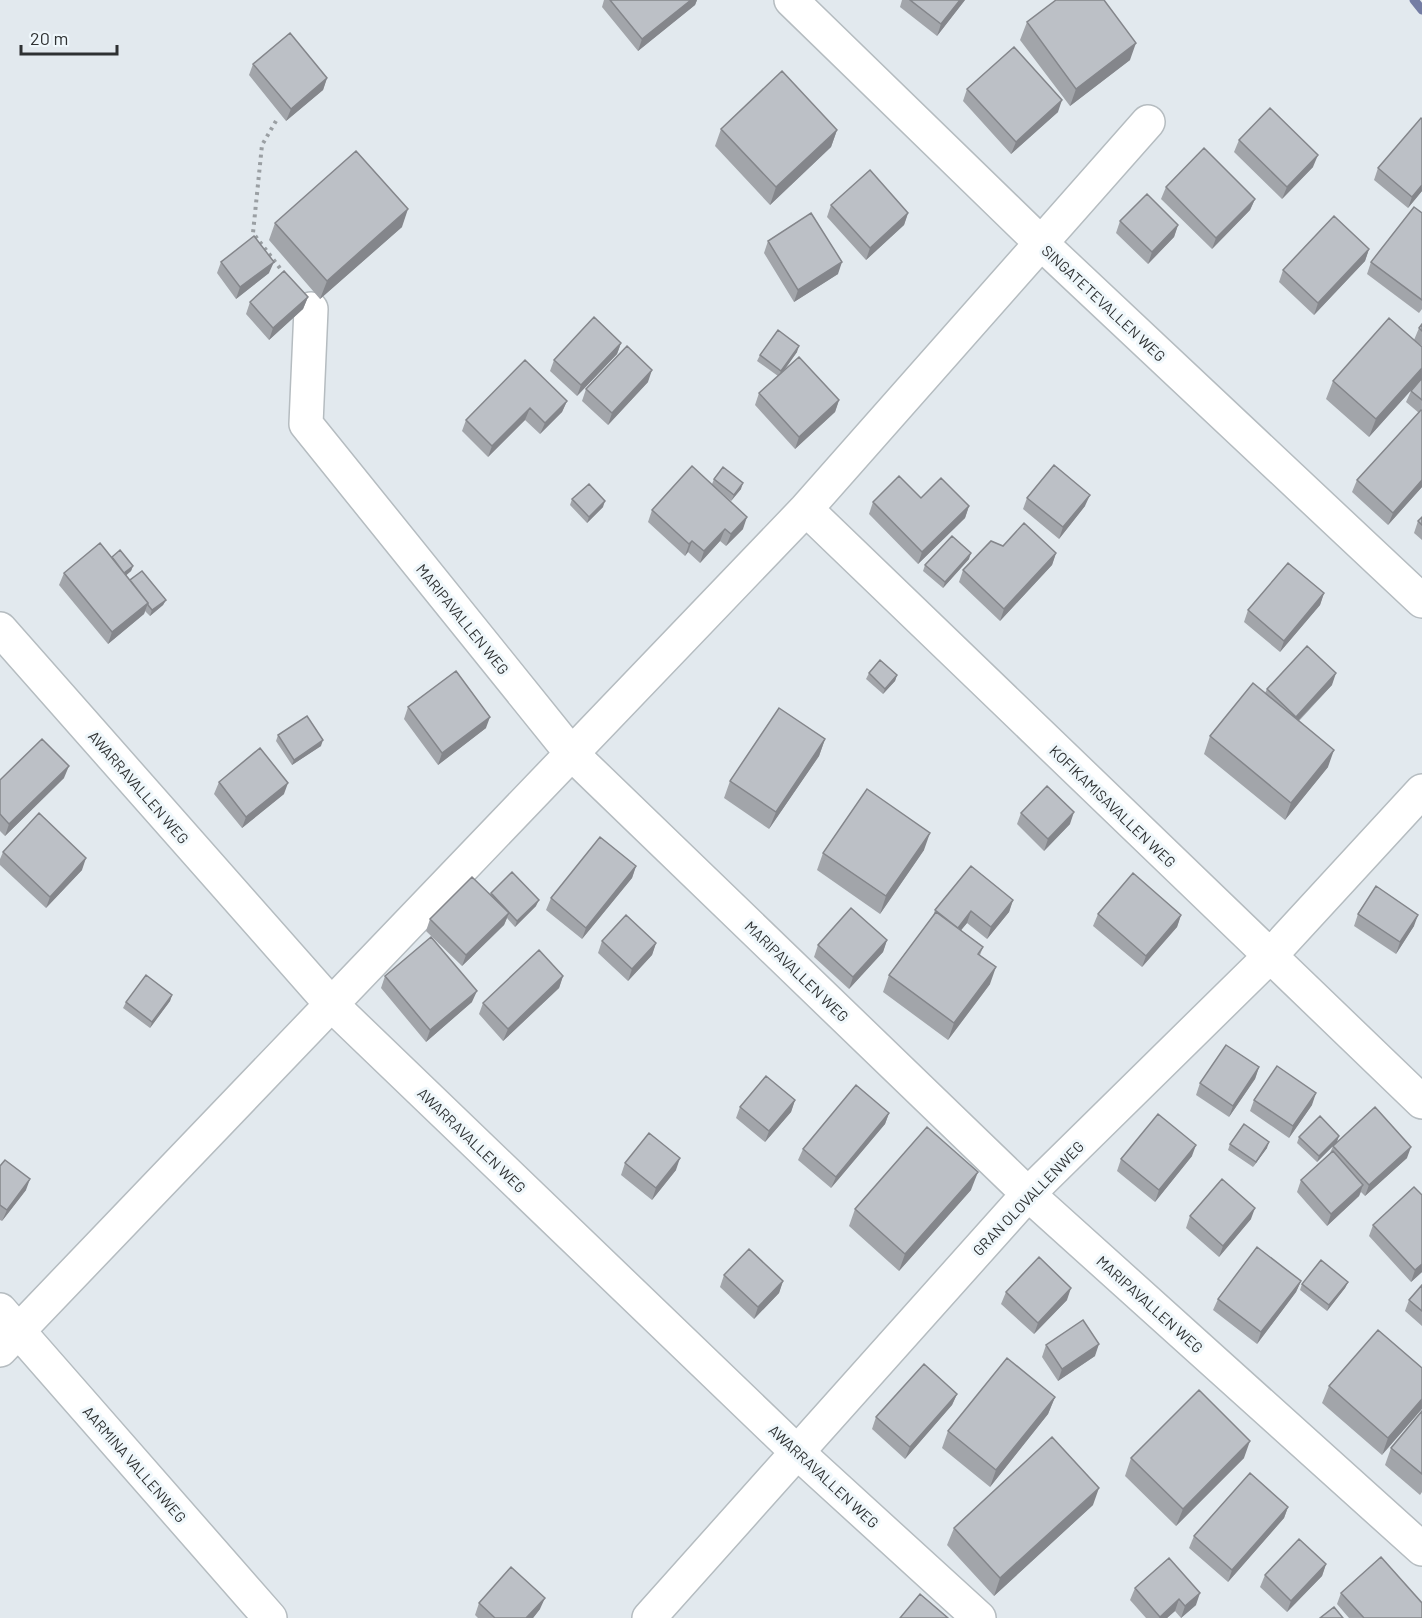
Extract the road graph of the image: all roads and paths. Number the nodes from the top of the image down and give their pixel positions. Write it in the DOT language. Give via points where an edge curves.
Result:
graph roads {
  1 [pos="791,0"];
  2 [pos="276,122"];
  3 [pos="1148,122"];
  4 [pos="1041,243"];
  5 [pos="311,309"];
  6 [pos="806,509"];
  7 [pos="1422,601"];
  8 [pos="0,629"];
  9 [pos="572,754"];
  10 [pos="1422,791"];
  11 [pos="1269,957"];
  12 [pos="332,1005"];
  13 [pos="1422,1102"];
  14 [pos="1028,1194"];
  15 [pos="6,1331"];
  16 [pos="796,1451"];
  17 [pos="1422,1549"];
  18 [pos="270,1618"];
  19 [pos="649,1618"];
  20 [pos="979,1618"];
  1 -- 4 [label="street, SINGATETEVALLEN WEG"];
  2 -- 5 [label="path" via="262,145 253,233"];
  3 -- 4 [label="street"];
  4 -- 6 [label="street"];
  4 -- 7 [label="street, SINGATETEVALLEN WEG"];
  5 -- 9 [label="street, MARIPAVALLEN WEG" via="306,424"];
  6 -- 9 [label="street"];
  6 -- 11 [label="street, KOFIKAMISAVALLEN WEG"];
  8 -- 12 [label="street, AWARRAVALLEN WEG"];
  9 -- 12 [label="street"];
  9 -- 14 [label="street, MARIPAVALLEN WEG"];
  10 -- 11 [label="street, GRAN OLOVALLENWEG"];
  11 -- 13 [label="street, KOFIKAMISAVALLEN WEG"];
  11 -- 14 [label="street, GRAN OLOVALLENWEG"];
  12 -- 15 [label="street"];
  12 -- 16 [label="street, AWARRAVALLEN WEG"];
  14 -- 16 [label="street, GRAN OLOVALLENWEG"];
  14 -- 17 [label="street, MARIPAVALLEN WEG"];
  15 -- 18 [label="street, AARMINA VALLENWEG"];
  16 -- 19 [label="street, GRAN OLOVALLENWEG"];
  16 -- 20 [label="street, AWARRAVALLEN WEG"];
}
